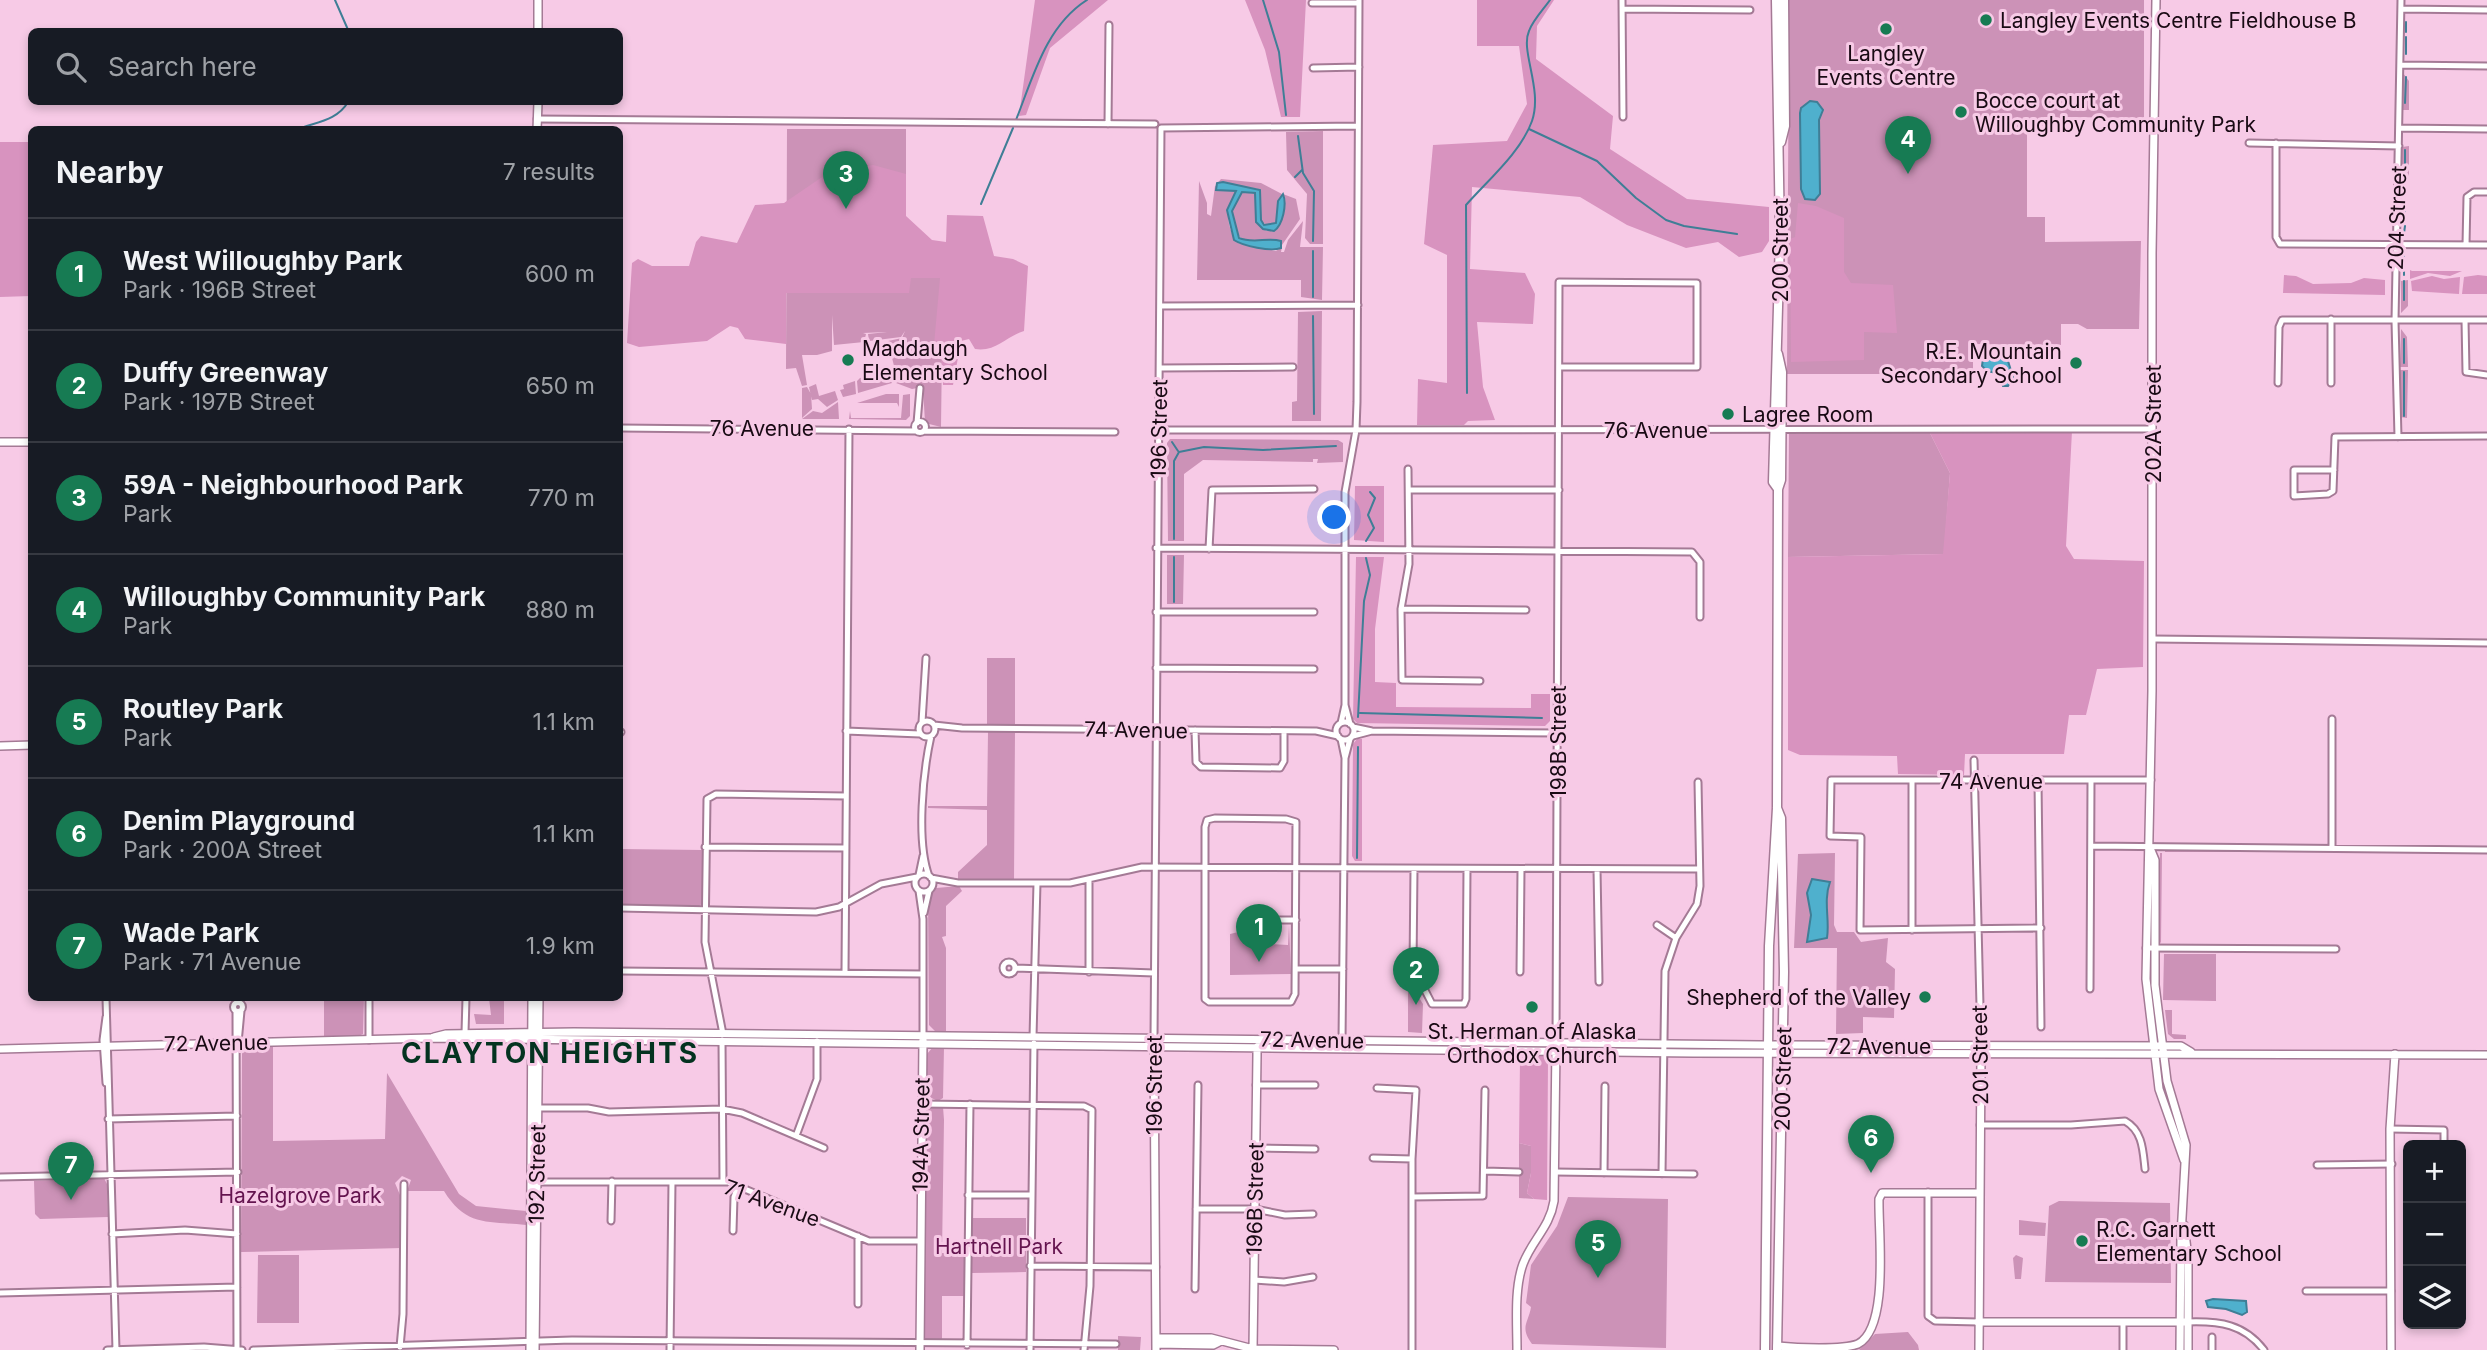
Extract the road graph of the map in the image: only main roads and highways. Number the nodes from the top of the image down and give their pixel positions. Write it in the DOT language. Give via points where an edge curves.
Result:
graph roads {
  1 [pos="538,0"];
  2 [pos="1776,0"];
  3 [pos="1784,0"];
  4 [pos="2156,0"];
  5 [pos="538,28"];
  6 [pos="538,105"];
  7 [pos="537,126"];
  8 [pos="1780,145"];
  9 [pos="0,442"];
  10 [pos="28,442"];
  11 [pos="28,745"];
  12 [pos="0,746"];
  13 [pos="1777,808"];
  14 [pos="2151,948"];
  15 [pos="532,1001"];
  16 [pos="539,1001"];
  17 [pos="535,1035"];
  18 [pos="722,1037"];
  19 [pos="431,1038"];
  20 [pos="923,1039"];
  21 [pos="1034,1040"];
  22 [pos="1308,1040"];
  23 [pos="1342,1041"];
  24 [pos="1154,1042"];
  25 [pos="1556,1046"];
  26 [pos="2154,1046"];
  27 [pos="1257,1047"];
  28 [pos="1301,1047"];
  29 [pos="0,1049"];
  30 [pos="1769,1049"];
  31 [pos="1783,1049"];
  32 [pos="1981,1050"];
  33 [pos="2163,1051"];
  34 [pos="2395,1054"];
  35 [pos="2155,1055"];
  36 [pos="2487,1055"];
  37 [pos="2185,1160"];
  38 [pos="1979,1193"];
  39 [pos="1978,1322"];
  40 [pos="2184,1322"];
  41 [pos="1219,1342"];
  42 [pos="1156,1344"];
  43 [pos="533,1346"];
  44 [pos="920,1347"];
  45 [pos="1191,1347"];
  46 [pos="1777,1348"];
  47 [pos="1253,1350"];
  48 [pos="1334,1350"];
  49 [pos="1517,1350"];
  50 [pos="1765,1350"];
  51 [pos="1979,1350"];
  52 [pos="2180,1350"];
  53 [pos="2188,1350"];
  54 [pos="2391,1350"];
  1 -- 5 [label="main road"];
  2 -- 8 [label="main road, 200 Street"];
  3 -- 8 [label="main road, 200 Street"];
  4 -- 14 [label="main road, 202A Street" via="2147,860"];
  6 -- 7 [label="main road"];
  8 -- 13 [label="main road, 200 Street" via="1773,482 1778,489"];
  9 -- 10 [label="main road"];
  11 -- 12 [label="main road"];
  13 -- 30 [label="main road, 200 Street"];
  13 -- 31 [label="main road, 200 Street" via="1783,883"];
  14 -- 26 [label="main road, 202A Street" via="2147,997"];
  14 -- 33 [label="main road, 202A Street"];
  15 -- 17 [label="main road, 192 Street"];
  16 -- 17 [label="main road, 192 Street"];
  17 -- 18 [label="main road, 72 Avenue"];
  17 -- 18 [label="main road, 72 Avenue" via="656,1040"];
  17 -- 19 [label="main road, 72 Avenue"];
  17 -- 19 [label="main road, 72 Avenue" via="466,1033"];
  17 -- 43 [label="main road, 192 Street"];
  17 -- 43 [label="main road, 192 Street"];
  18 -- 20 [label="main road, 72 Avenue"];
  18 -- 20 [label="main road, 72 Avenue" via="781,1034"];
  19 -- 29 [label="main road, 72 Avenue"];
  20 -- 21 [label="main road, 72 Avenue"];
  20 -- 44 [label="main road, 194A Street"];
  21 -- 24 [label="main road, 72 Avenue"];
  21 -- 24 [label="main road, 72 Avenue"];
  22 -- 23 [label="main road, 72 Avenue"];
  22 -- 24 [label="main road, 72 Avenue"];
  22 -- 27 [label="main road"];
  23 -- 25 [label="main road, 72 Avenue"];
  23 -- 28 [label="main road"];
  24 -- 27 [label="main road, 72 Avenue"];
  24 -- 42 [label="main road, 196 Street"];
  25 -- 28 [label="main road, 72 Avenue"];
  25 -- 30 [label="main road, 72 Avenue"];
  25 -- 49 [label="main road, 198B Street" via="1554,1201 1545,1230 1526,1257 1520,1276"];
  26 -- 32 [label="main road, 72 Avenue"];
  26 -- 33 [label="main road, 72 Avenue"];
  26 -- 35 [label="main road, 202A Street"];
  27 -- 28 [label="main road, 72 Avenue"];
  27 -- 47 [label="main road, 196B Street"];
  30 -- 31 [label="main road, 72 Avenue"];
  30 -- 50 [label="main road, 200 Street"];
  31 -- 32 [label="main road, 72 Avenue"];
  31 -- 46 [label="main road, 200 Street"];
  32 -- 35 [label="main road, 72 Avenue"];
  32 -- 38 [label="main road, 201 Street"];
  33 -- 34 [label="main road, 72 Avenue"];
  33 -- 35 [label="main road, 72 Avenue"];
  33 -- 37 [label="main road, 202A Street" via="2170,1094 2185,1139"];
  34 -- 36 [label="main road, 72 Avenue"];
  34 -- 54 [label="main road" via="2390,1129"];
  35 -- 37 [label="main road, 202A Street" via="2162,1098"];
  37 -- 40 [label="main road"];
  38 -- 39 [label="main road, 201 Street"];
  38 -- 46 [label="main road" via="1882,1193 1878,1311 1868,1334 1859,1344 1844,1348"];
  39 -- 40 [label="main road"];
  39 -- 51 [label="main road, 201 Street"];
  40 -- 52 [label="main road"];
  40 -- 53 [label="main road"];
  41 -- 42 [label="main road" via="1211,1338"];
  41 -- 45 [label="main road"];
  41 -- 47 [label="main road"];
  42 -- 45 [label="main road"];
  47 -- 48 [label="main road"];
}
